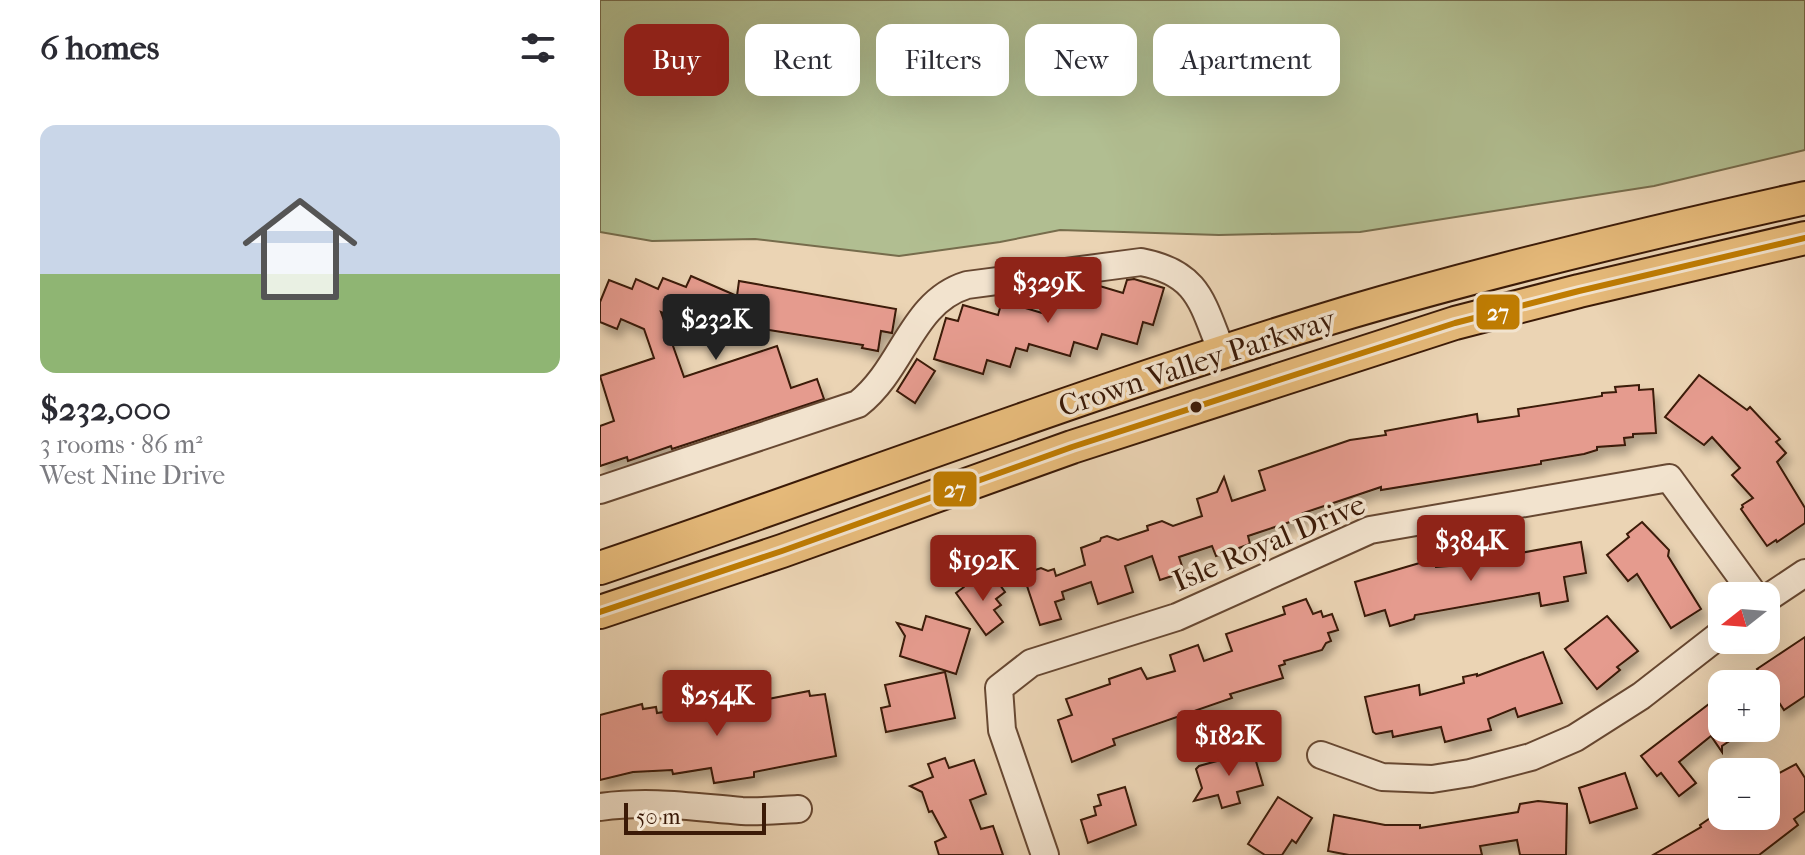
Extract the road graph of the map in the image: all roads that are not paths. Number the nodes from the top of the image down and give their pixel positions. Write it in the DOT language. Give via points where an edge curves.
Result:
graph roads {
  1 [pos="1805,198"];
  2 [pos="1805,238"];
  3 [pos="1391,345"];
  4 [pos="1222,352"];
  5 [pos="1072,447"];
  6 [pos="600,490"];
  7 [pos="600,568"];
  8 [pos="1805,573"];
  9 [pos="1745,582"];
  10 [pos="1780,590"];
  11 [pos="600,612"];
  12 [pos="1708,644"];
  13 [pos="1321,755"];
  14 [pos="600,807"];
  15 [pos="798,809"];
  16 [pos="1045,855"];
  1 -- 4 [label="main road, Crown Valley Parkway" via="1549,256"];
  2 -- 3 [label="main road, Crown Valley Parkway" via="1455,323"];
  3 -- 4 [label="main road" via="1359,332 1249,363"];
  3 -- 5 [label="main road, Crown Valley Parkway"];
  4 -- 5 [label="main road" via="1209,376 1085,423"];
  4 -- 6 [label="street" via="1202,302 1185,279 1165,266 1141,262 967,285 953,289 924,313 887,376 858,404"];
  4 -- 7 [label="main road, Crown Valley Parkway"];
  5 -- 11 [label="main road, Crown Valley Parkway"];
  8 -- 10 [label="street"];
  9 -- 16 [label="street, Isle Royal Drive" via="1669,478 1370,530 1177,617 1031,663 999,688 1002,730"];
  12 -- 13 [label="street" via="1641,696 1575,738 1531,757 1432,779 1382,777"];
  14 -- 15 [label="street" via="652,803 745,811"];
}
